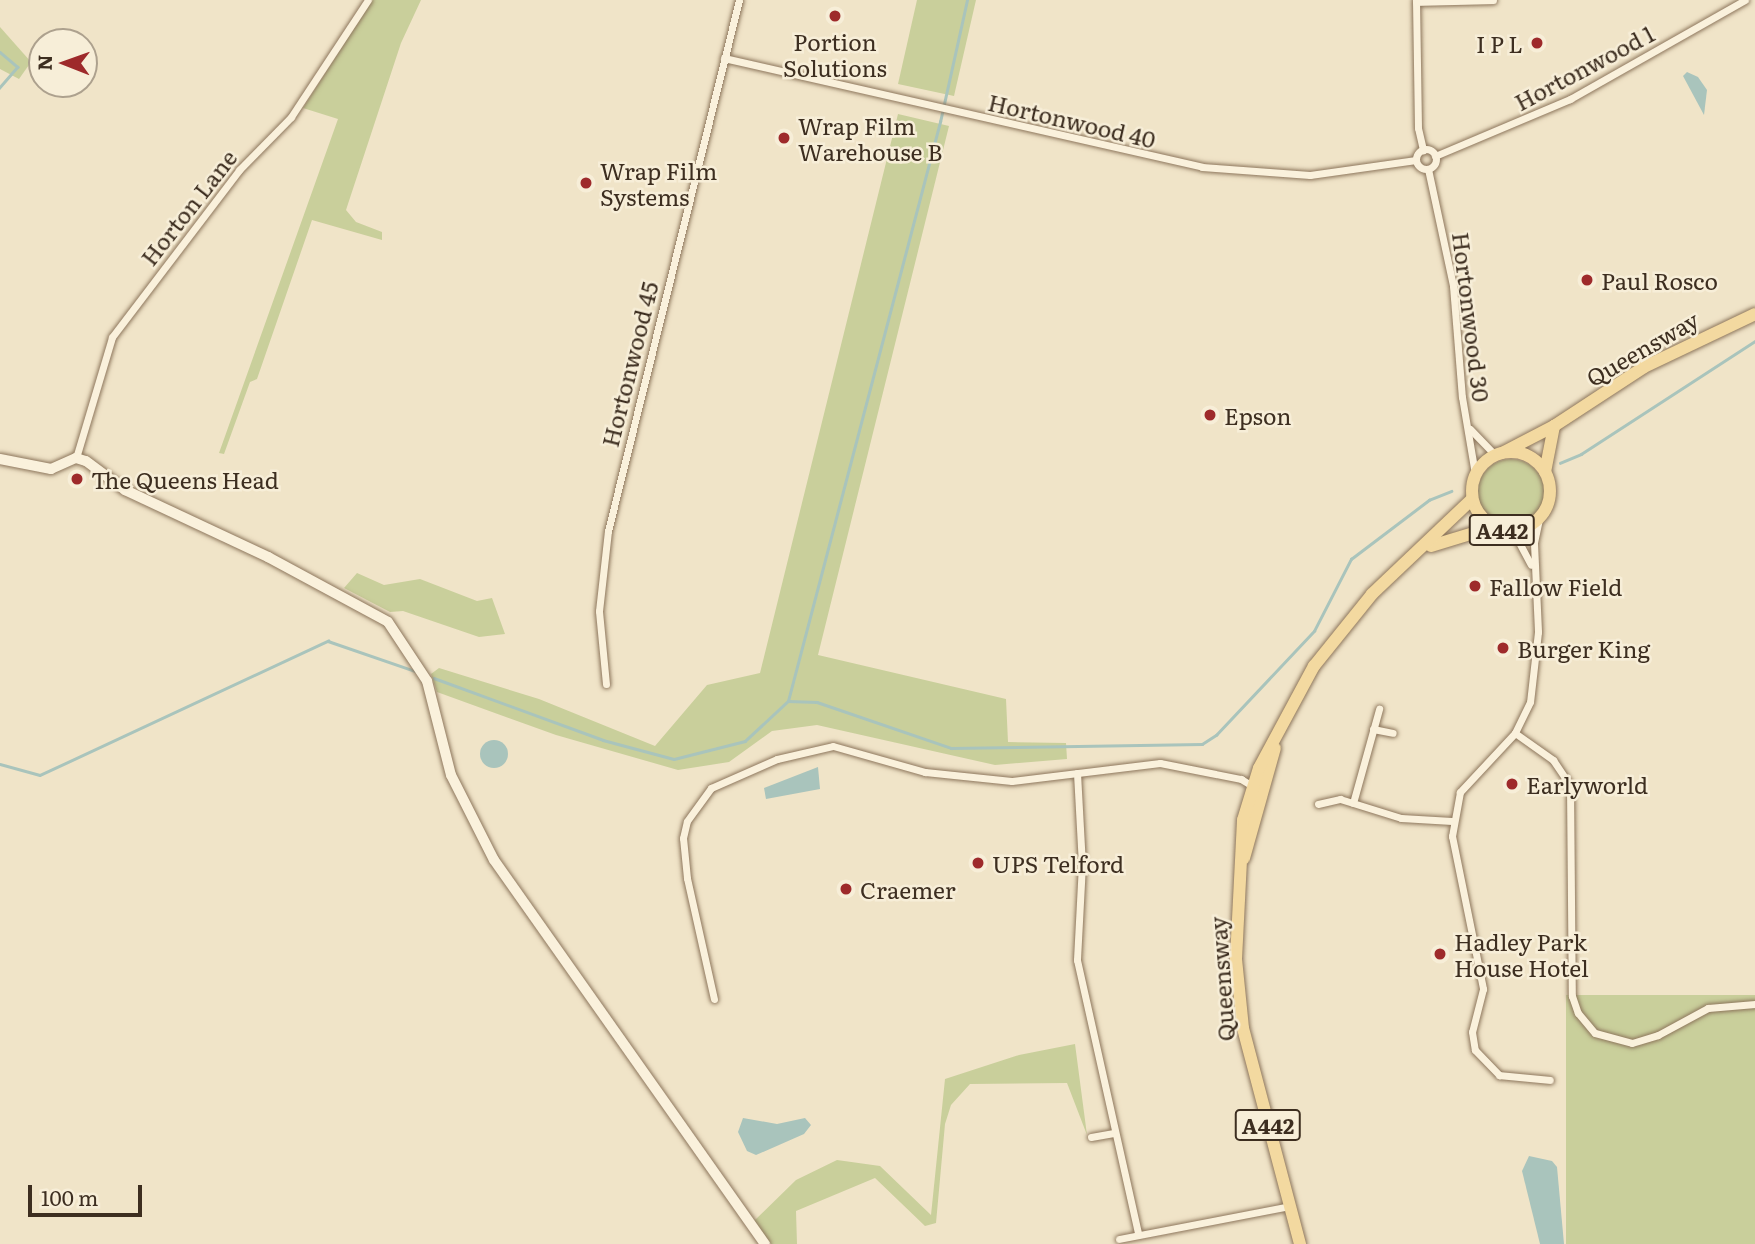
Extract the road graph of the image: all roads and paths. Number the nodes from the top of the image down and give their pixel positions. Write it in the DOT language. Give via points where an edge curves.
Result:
graph roads {
  1 [pos="368,0"];
  2 [pos="739,0"];
  3 [pos="1493,0"];
  4 [pos="1745,0"];
  5 [pos="1416,1"];
  6 [pos="724,58"];
  7 [pos="1423,150"];
  8 [pos="1435,156"];
  9 [pos="1416,160"];
  10 [pos="1428,169"];
  11 [pos="1755,314"];
  12 [pos="1554,426"];
  13 [pos="1469,429"];
  14 [pos="1499,454"];
  15 [pos="76,458"];
  16 [pos="0,459"];
  17 [pos="1545,472"];
  18 [pos="1475,474"];
  19 [pos="1472,499"];
  20 [pos="1539,519"];
  21 [pos="1493,527"];
  22 [pos="1513,531"];
  23 [pos="1416,554"];
  24 [pos="1533,569"];
  25 [pos="606,684"];
  26 [pos="1379,709"];
  27 [pos="1373,729"];
  28 [pos="1393,733"];
  29 [pos="1515,733"];
  30 [pos="1077,773"];
  31 [pos="1258,788"];
  32 [pos="1353,803"];
  33 [pos="1318,804"];
  34 [pos="1451,821"];
  35 [pos="714,999"];
  36 [pos="1755,1004"];
  37 [pos="1550,1080"];
  38 [pos="1114,1133"];
  39 [pos="1091,1137"];
  40 [pos="1290,1206"];
  41 [pos="1138,1234"];
  42 [pos="1119,1239"];
  43 [pos="765,1244"];
  44 [pos="1300,1244"];
  1 -- 15 [label="street, Horton Lane" via="291,117 239,170 112,337"];
  2 -- 6 [label="street, Hortonwood 45"];
  3 -- 5 [label="street"];
  4 -- 8 [label="street, Hortonwood 1" via="1570,99"];
  5 -- 7 [label="street" via="1418,128"];
  6 -- 9 [label="street, Hortonwood 40" via="1146,157 1249,173 1310,175"];
  6 -- 25 [label="street, Hortonwood 45" via="608,531 599,611"];
  7 -- 8 [label="street"];
  7 -- 9 [label="street"];
  8 -- 10 [label="street"];
  9 -- 10 [label="street"];
  10 -- 13 [label="street, Hortonwood 30" via="1453,286"];
  11 -- 12 [label="main road, Queensway" via="1644,367"];
  12 -- 14 [label="main road, Queensway"];
  12 -- 17 [label="main road, A442"];
  13 -- 14 [label="street, Hortonwood 30"];
  13 -- 18 [label="street, Hortonwood 30"];
  14 -- 17 [label="main road" via="1519,453"];
  14 -- 18 [label="main road"];
  15 -- 16 [label="street" via="51,469"];
  15 -- 43 [label="street" via="125,490 368,607 393,627 427,681 452,775 494,860"];
  17 -- 20 [label="main road, A442" via="1549,499"];
  18 -- 19 [label="main road, A442"];
  19 -- 21 [label="main road, A442" via="1483,520"];
  19 -- 23 [label="main road, Queensway / A442"];
  20 -- 22 [label="main road, A442"];
  20 -- 24 [label="street"];
  21 -- 22 [label="main road, A442"];
  21 -- 23 [label="main road, Queensway / A442" via="1452,536"];
  22 -- 24 [label="street"];
  23 -- 31 [label="main road, Queensway / A442" via="1372,594 1335,639 1279,729"];
  24 -- 29 [label="street" via="1538,632 1535,677 1530,702"];
  26 -- 27 [label="street"];
  27 -- 28 [label="street"];
  27 -- 32 [label="street"];
  29 -- 34 [label="street" via="1469,778"];
  29 -- 36 [label="street" via="1553,760 1570,785 1572,996 1578,1013 1595,1033 1632,1043 1658,1035 1708,1008"];
  30 -- 31 [label="street" via="1160,763"];
  30 -- 35 [label="street" via="1012,781 973,779 925,772 833,746 801,750 711,789 691,811 683,850"];
  30 -- 38 [label="street" via="1082,864 1077,960"];
  31 -- 40 [label="main road, Queensway / A442" via="1240,872 1236,959 1243,1028"];
  32 -- 33 [label="street" via="1329,799"];
  32 -- 34 [label="street" via="1401,818"];
  34 -- 37 [label="street" via="1461,897 1483,989 1472,1032 1475,1050 1499,1075"];
  38 -- 39 [label="street"];
  38 -- 41 [label="street"];
  40 -- 41 [label="street"];
  40 -- 44 [label="main road, Queensway / A442"];
  41 -- 42 [label="street"];
}
